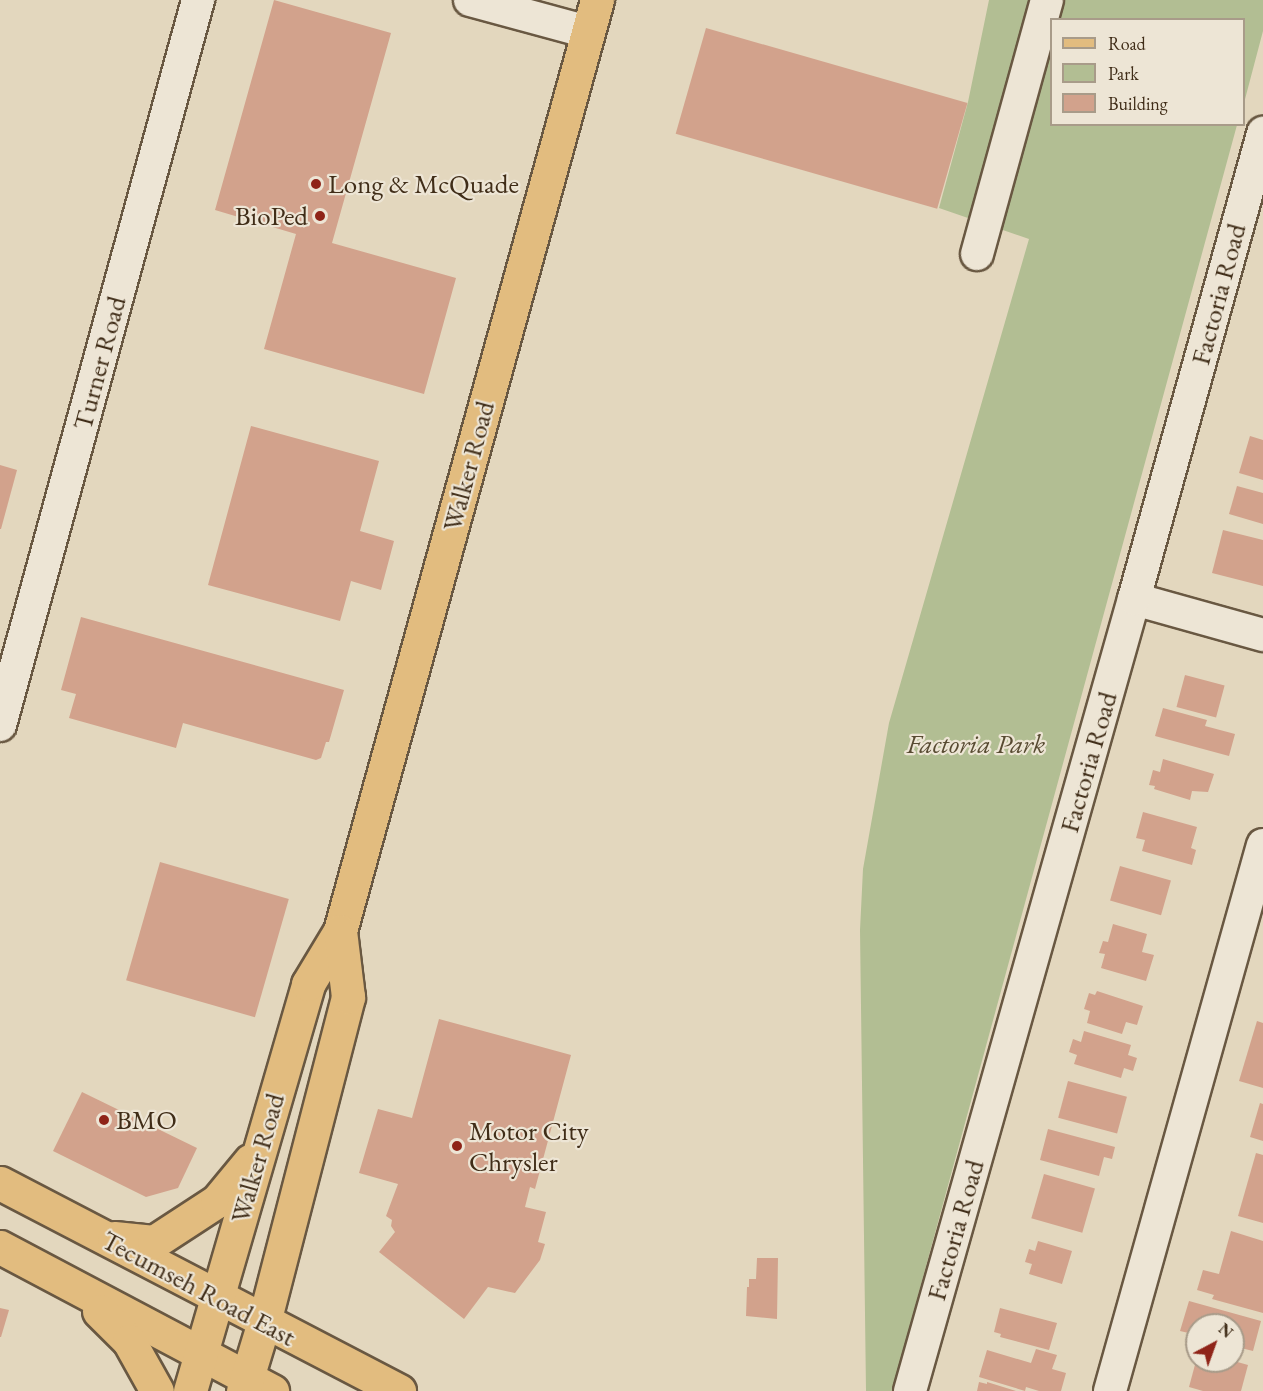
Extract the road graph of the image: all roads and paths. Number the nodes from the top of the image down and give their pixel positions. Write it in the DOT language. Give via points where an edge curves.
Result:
graph roads {
  1 [pos="198,0"];
  2 [pos="470,0"];
  3 [pos="597,0"];
  4 [pos="1047,0"];
  5 [pos="588,32"];
  6 [pos="1263,133"];
  7 [pos="977,254"];
  8 [pos="1134,599"];
  9 [pos="1263,635"];
  10 [pos="0,725"];
  11 [pos="1263,844"];
  12 [pos="340,931"];
  13 [pos="257,1153"];
  14 [pos="0,1184"];
  15 [pos="103,1238"];
  16 [pos="0,1247"];
  17 [pos="72,1284"];
  18 [pos="217,1298"];
  19 [pos="264,1322"];
  20 [pos="201,1355"];
  21 [pos="254,1387"];
  22 [pos="157,1391"];
  23 [pos="190,1391"];
  24 [pos="399,1391"];
  25 [pos="910,1391"];
  26 [pos="1110,1391"];
  1 -- 10 [label="street, Turner Road"];
  2 -- 5 [label="street"];
  3 -- 5 [label="main road, Walker Road"];
  4 -- 7 [label="street"];
  5 -- 12 [label="main road, Walker Road"];
  6 -- 8 [label="street, Factoria Road"];
  8 -- 9 [label="street"];
  8 -- 25 [label="street, Factoria Road"];
  11 -- 26 [label="street"];
  12 -- 13 [label="main road, Walker Road" via="308,984"];
  12 -- 19 [label="main road, Walker Road" via="348,997"];
  13 -- 15 [label="main road" via="217,1201 154,1242"];
  13 -- 18 [label="main road, Walker Road"];
  14 -- 15 [label="main road, Tecumseh Road East"];
  15 -- 18 [label="main road, Tecumseh Road East"];
  16 -- 17 [label="main road, Tecumseh Road East"];
  17 -- 20 [label="main road, Tecumseh Road East"];
  17 -- 22 [label="main road" via="129,1341"];
  18 -- 19 [label="main road, Tecumseh Road East"];
  18 -- 20 [label="main road, Walker Road"];
  19 -- 21 [label="main road, Walker Road"];
  19 -- 24 [label="main road, Tecumseh Road East"];
  20 -- 21 [label="main road, Tecumseh Road East"];
  20 -- 23 [label="main road, Walker Road"];
}
